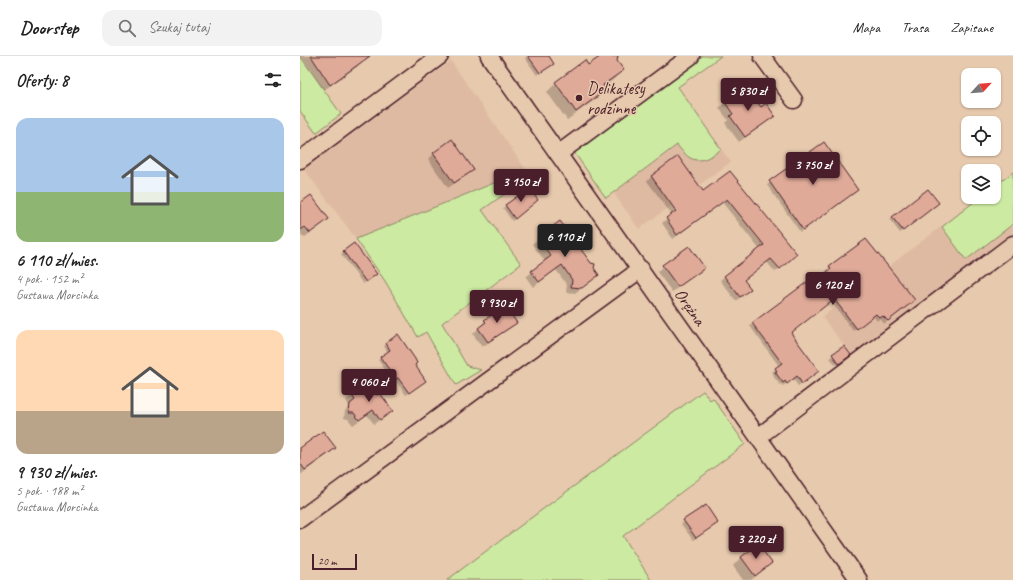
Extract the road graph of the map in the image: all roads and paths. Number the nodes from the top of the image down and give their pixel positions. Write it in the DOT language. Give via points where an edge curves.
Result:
graph roads {
  1 [pos="440,56"];
  2 [pos="489,56"];
  3 [pos="691,56"];
  4 [pos="762,56"];
  5 [pos="794,100"];
  6 [pos="558,154"];
  7 [pos="300,160"];
  8 [pos="1013,244"];
  9 [pos="641,269"];
  10 [pos="758,437"];
  11 [pos="300,519"];
  12 [pos="859,580"];
  1 -- 7 [label="street"];
  2 -- 6 [label="street, Orężna"];
  3 -- 6 [label="street"];
  4 -- 5 [label="street"];
  6 -- 9 [label="street, Orężna"];
  8 -- 10 [label="street"];
  9 -- 10 [label="street, Orężna"];
  9 -- 11 [label="street"];
  10 -- 12 [label="street, Orężna"];
}
